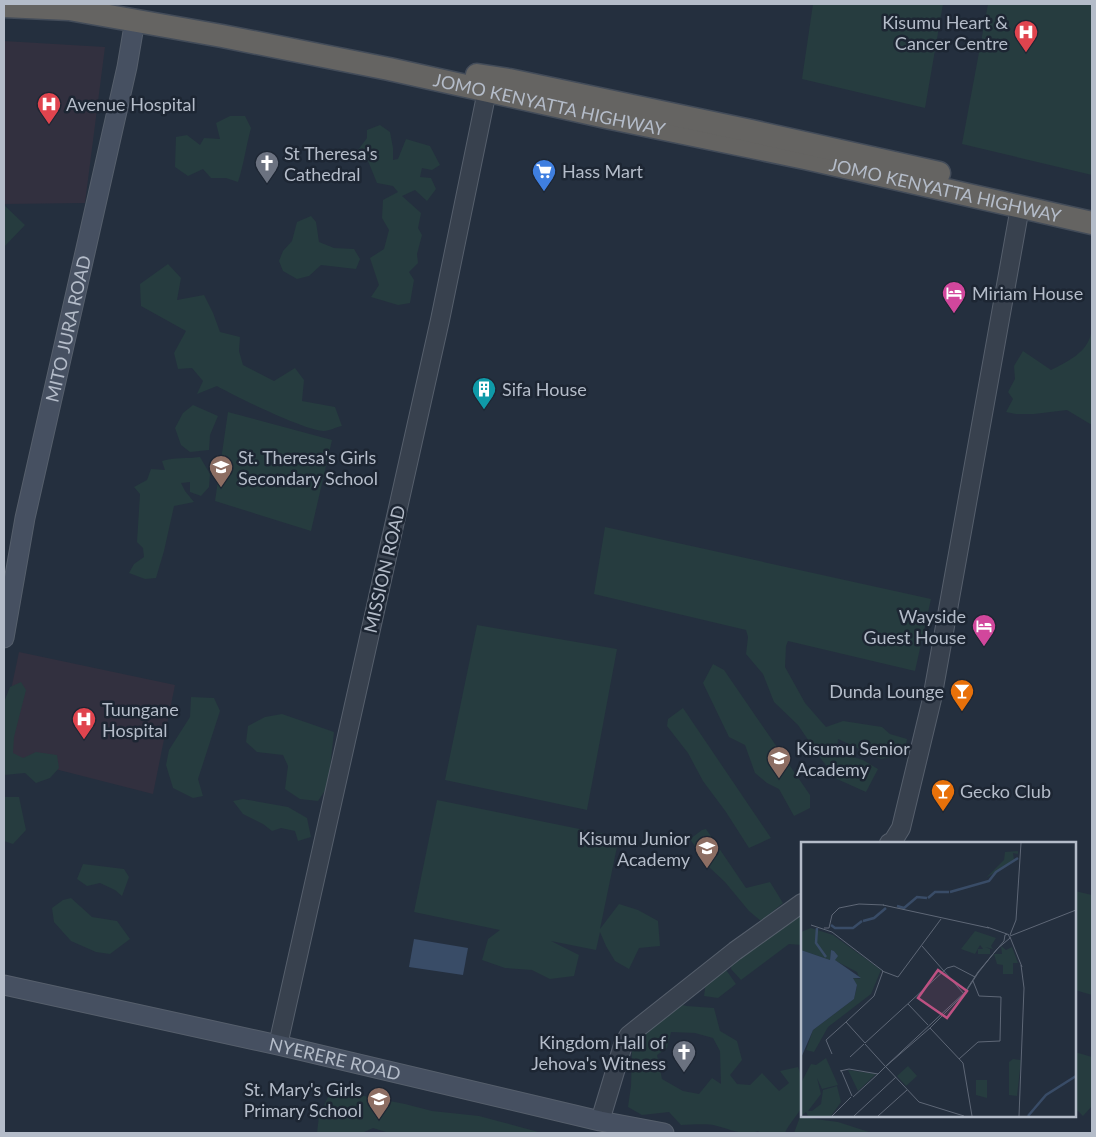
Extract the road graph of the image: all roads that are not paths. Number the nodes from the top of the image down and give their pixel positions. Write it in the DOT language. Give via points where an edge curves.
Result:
graph roads {
  1 [pos="113,4"];
  2 [pos="4,6"];
  3 [pos="135,20"];
  4 [pos="486,91"];
  5 [pos="1092,207"];
  6 [pos="1020,208"];
  7 [pos="1092,223"];
  8 [pos="4,638"];
  9 [pos="890,842"];
  10 [pos="801,904"];
  11 [pos="4,985"];
  12 [pos="278,1046"];
  13 [pos="600,1121"];
  14 [pos="664,1133"];
  1 -- 5 [label="highway, JOMO KENYATTA HIGHWAY" via="164,10 509,80"];
  2 -- 3 [label="highway, JOMO KENYATTA HIGHWAY" via="69,9"];
  3 -- 4 [label="highway, JOMO KENYATTA HIGHWAY"];
  3 -- 8 [label="main road, MITO JURA ROAD" via="128,67 25,518"];
  4 -- 6 [label="highway, JOMO KENYATTA HIGHWAY" via="805,158"];
  4 -- 12 [label="street, MISSION ROAD" via="440,320"];
  6 -- 7 [label="highway, JOMO KENYATTA HIGHWAY"];
  6 -- 9 [label="street" via="932,699 901,828"];
  10 -- 13 [label="street" via="734,951 629,1034"];
  11 -- 12 [label="main road, NYERERE ROAD"];
  12 -- 13 [label="main road, NYERERE ROAD"];
  13 -- 14 [label="main road, NYERERE ROAD"];
}
